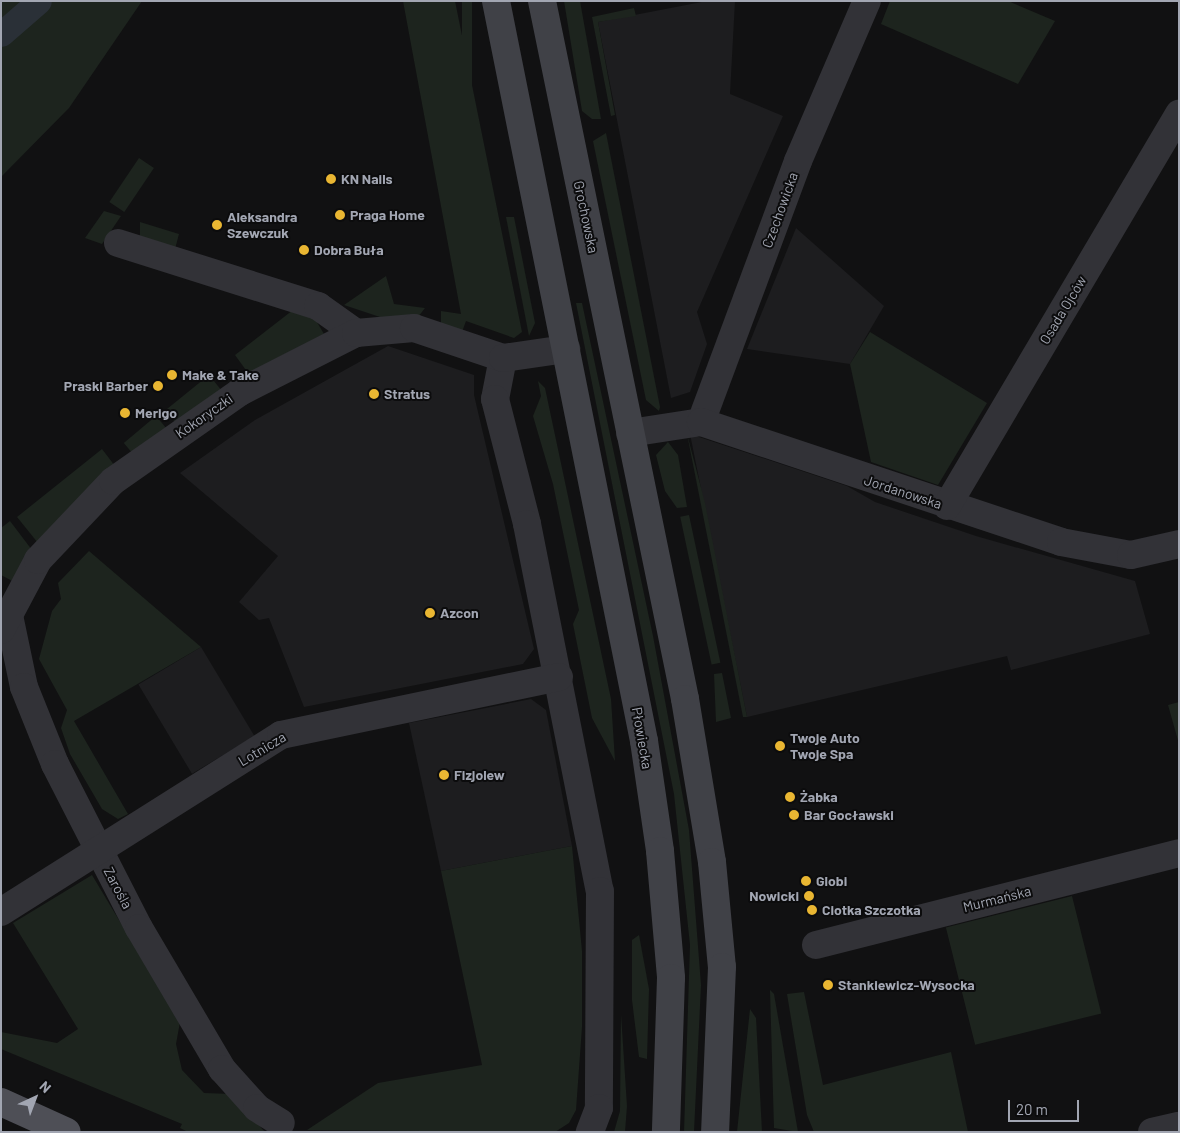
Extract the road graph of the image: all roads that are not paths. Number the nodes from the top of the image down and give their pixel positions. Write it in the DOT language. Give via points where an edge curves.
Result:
graph roads {
  1 [pos="496,1"];
  2 [pos="542,1"];
  3 [pos="867,1"];
  4 [pos="1179,114"];
  5 [pos="118,244"];
  6 [pos="356,332"];
  7 [pos="566,349"];
  8 [pos="503,358"];
  9 [pos="701,422"];
  10 [pos="630,433"];
  11 [pos="946,506"];
  12 [pos="1179,544"];
  13 [pos="6,625"];
  14 [pos="559,677"];
  15 [pos="99,852"];
  16 [pos="1179,853"];
  17 [pos="1,912"];
  18 [pos="816,945"];
  19 [pos="1,1102"];
  20 [pos="281,1123"];
  21 [pos="1179,1126"];
  22 [pos="67,1132"];
  23 [pos="590,1132"];
  24 [pos="666,1132"];
  25 [pos="715,1132"];
  26 [pos="1152,1132"];
  1 -- 7 [label="main road"];
  2 -- 10 [label="main road, Grochowska"];
  3 -- 9 [label="street, Czechowicka" via="798,161"];
  4 -- 11 [label="street, Osada Ojców"];
  5 -- 6 [label="street" via="318,306"];
  6 -- 8 [label="street, Kokoryczki" via="414,328"];
  6 -- 13 [label="street, Kokoryczki" via="240,392 114,481 38,560"];
  7 -- 8 [label="street, Kokoryczki"];
  7 -- 24 [label="main road, Płowiecka" via="644,741 660,851 671,978"];
  8 -- 14 [label="street" via="495,399"];
  9 -- 10 [label="street, Jordanowska"];
  9 -- 11 [label="street, Jordanowska"];
  10 -- 25 [label="main road" via="686,699 720,924 722,1023"];
  11 -- 12 [label="street, Jordanowska" via="1103,552 1131,555"];
  13 -- 15 [label="street, Zarośla" via="24,687 55,764"];
  14 -- 15 [label="street, Lotnicza" via="281,735"];
  14 -- 23 [label="street" via="600,891 599,1108"];
  15 -- 17 [label="street, Lotnicza"];
  15 -- 20 [label="street, Zarośla" via="222,1069 257,1108"];
  16 -- 18 [label="street, Murmańska"];
  19 -- 22 [label="main road"];
  21 -- 26 [label="street"];
}
